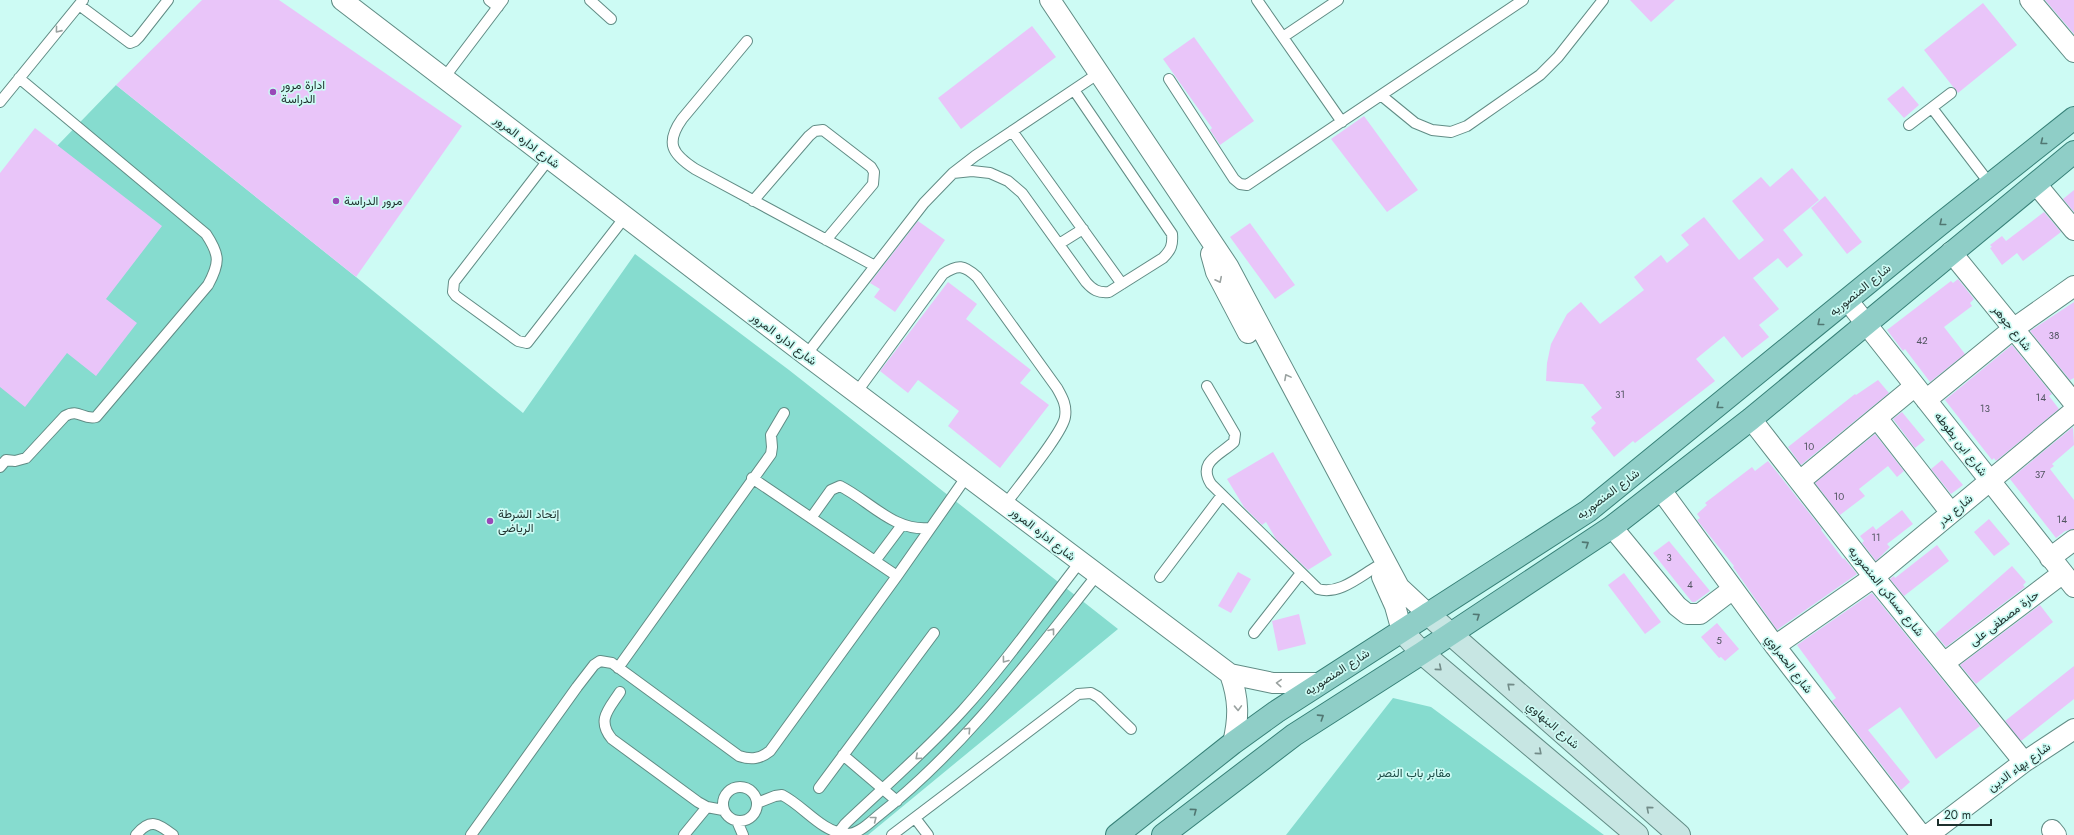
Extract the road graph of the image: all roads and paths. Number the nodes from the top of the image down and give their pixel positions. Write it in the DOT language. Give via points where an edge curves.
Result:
graph roads {
  1 [pos="168,0"];
  2 [pos="342,0"];
  3 [pos="489,0"];
  4 [pos="590,0"];
  5 [pos="1050,0"];
  6 [pos="1257,0"];
  7 [pos="1338,0"];
  8 [pos="1523,0"];
  9 [pos="1603,0"];
  10 [pos="2030,0"];
  11 [pos="81,3"];
  12 [pos="501,3"];
  13 [pos="611,19"];
  14 [pos="1283,37"];
  15 [pos="747,41"];
  16 [pos="2074,52"];
  17 [pos="1099,73"];
  18 [pos="19,78"];
  19 [pos="444,78"];
  20 [pos="1169,79"];
  21 [pos="1074,90"];
  22 [pos="1951,93"];
  23 [pos="1382,96"];
  24 [pos="0,102"];
  25 [pos="1932,108"];
  26 [pos="2074,118"];
  27 [pos="1342,122"];
  28 [pos="1909,124"];
  29 [pos="1012,131"];
  30 [pos="2074,152"];
  31 [pos="549,159"];
  32 [pos="953,173"];
  33 [pos="1990,184"];
  34 [pos="2036,184"];
  35 [pos="753,201"];
  36 [pos="625,217"];
  37 [pos="1083,229"];
  38 [pos="2074,230"];
  39 [pos="826,240"];
  40 [pos="1211,242"];
  41 [pos="1059,244"];
  42 [pos="1951,252"];
  43 [pos="875,266"];
  44 [pos="1122,284"];
  45 [pos="2074,286"];
  46 [pos="1848,300"];
  47 [pos="1866,323"];
  48 [pos="2013,329"];
  49 [pos="806,355"];
  50 [pos="1207,386"];
  51 [pos="856,393"];
  52 [pos="1921,393"];
  53 [pos="2074,403"];
  54 [pos="2074,411"];
  55 [pos="784,413"];
  56 [pos="1877,418"];
  57 [pos="1750,420"];
  58 [pos="2,461"];
  59 [pos="966,476"];
  60 [pos="752,478"];
  61 [pos="1800,481"];
  62 [pos="1990,481"];
  63 [pos="1661,490"];
  64 [pos="1222,495"];
  65 [pos="1005,505"];
  66 [pos="1951,513"];
  67 [pos="812,518"];
  68 [pos="902,525"];
  69 [pos="1612,527"];
  70 [pos="930,528"];
  71 [pos="2074,540"];
  72 [pos="2050,558"];
  73 [pos="875,561"];
  74 [pos="1080,562"];
  75 [pos="1376,567"];
  76 [pos="1301,573"];
  77 [pos="1097,575"];
  78 [pos="897,576"];
  79 [pos="1160,577"];
  80 [pos="1874,577"];
  81 [pos="2068,580"];
  82 [pos="1734,589"];
  83 [pos="1428,614"];
  84 [pos="1402,631"];
  85 [pos="934,633"];
  86 [pos="1254,633"];
  87 [pos="1450,634"];
  88 [pos="1775,646"];
  89 [pos="1422,653"];
  90 [pos="1944,663"];
  91 [pos="618,668"];
  92 [pos="1230,674"];
  93 [pos="1318,683"];
  94 [pos="620,692"];
  95 [pos="1276,712"];
  96 [pos="1131,729"];
  97 [pos="2074,729"];
  98 [pos="1294,735"];
  99 [pos="1232,743"];
  100 [pos="844,755"];
  101 [pos="2024,762"];
  102 [pos="819,788"];
  103 [pos="883,789"];
  104 [pos="897,801"];
  105 [pos="757,803"];
  106 [pos="707,807"];
  107 [pos="723,810"];
  108 [pos="915,818"];
  109 [pos="737,821"];
  110 [pos="839,832"];
  111 [pos="136,835"];
  112 [pos="173,835"];
  113 [pos="471,835"];
  114 [pos="684,835"];
  115 [pos="743,835"];
  116 [pos="892,835"];
  117 [pos="928,835"];
  118 [pos="1117,835"];
  119 [pos="1164,835"];
  120 [pos="1637,835"];
  121 [pos="1679,835"];
  122 [pos="1921,835"];
  123 [pos="1928,835"];
  1 -- 11 [label="lane" via="139,37 130,42"];
  2 -- 19 [label="street, شارع اداره المرور"];
  3 -- 12 [label="lane"];
  4 -- 13 [label="lane"];
  5 -- 17 [label="street"];
  6 -- 14 [label="lane"];
  7 -- 14 [label="lane"];
  8 -- 23 [label="lane"];
  9 -- 23 [label="lane" via="1558,57 1540,75 1467,126 1451,132 1432,130 1415,123"];
  10 -- 16 [label="street"];
  11 -- 18 [label="lane, one-way"];
  12 -- 19 [label="lane"];
  14 -- 27 [label="lane"];
  15 -- 35 [label="lane" via="677,125 673,132 673,147 682,160"];
  17 -- 21 [label="lane"];
  17 -- 40 [label="street"];
  18 -- 24 [label="lane"];
  18 -- 58 [label="lane" via="206,234 216,250 217,268 208,285 96,417 90,418 78,412 70,413 26,458"];
  19 -- 31 [label="street, شارع اداره المرور"];
  20 -- 27 [label="lane" via="1234,179 1240,184 1247,185 1253,182"];
  21 -- 29 [label="lane"];
  21 -- 44 [label="lane" via="1172,234 1170,252"];
  22 -- 25 [label="lane"];
  23 -- 27 [label="lane"];
  25 -- 28 [label="lane"];
  25 -- 33 [label="lane"];
  26 -- 33 [label="main road, شارع المنصوريه, one-way"];
  29 -- 32 [label="lane"];
  29 -- 37 [label="lane"];
  30 -- 34 [label="main road"];
  31 -- 36 [label="street, شارع اداره المرور"];
  31 -- 36 [label="lane" via="454,282 452,292 456,296 518,341 527,343"];
  32 -- 41 [label="lane" via="990,173 1008,181 1022,193"];
  32 -- 43 [label="lane" via="924,203"];
  33 -- 46 [label="main road, شارع المنصوريه, one-way"];
  34 -- 38 [label="street"];
  34 -- 42 [label="main road"];
  35 -- 39 [label="lane"];
  35 -- 39 [label="lane" via="809,136 815,131 823,130 871,167 875,178 873,184"];
  36 -- 49 [label="street, شارع اداره المرور"];
  37 -- 41 [label="lane"];
  37 -- 44 [label="lane"];
  39 -- 43 [label="lane"];
  40 -- 75 [label="street, one-way" via="1212,257 1223,286"];
  83 -- 40 [label="street, one-way" via="1399,587 1232,273"];
  41 -- 44 [label="lane" via="1092,289 1100,293 1109,292"];
  42 -- 47 [label="main road"];
  42 -- 48 [label="street, شارع جوهر"];
  43 -- 49 [label="lane"];
  45 -- 48 [label="street"];
  46 -- 47 [label="street, شارع ابن بطوطه"];
  46 -- 83 [label="main road, شارع المنصوريه, one-way" via="1588,511"];
  47 -- 52 [label="street, شارع ابن بطوطه"];
  47 -- 57 [label="main road"];
  48 -- 52 [label="street"];
  48 -- 53 [label="street, شارع جوهر"];
  49 -- 51 [label="street, شارع اداره المرور"];
  50 -- 64 [label="lane" via="1235,434 1234,442 1206,467 1206,476"];
  51 -- 59 [label="street, شارع اداره المرور"];
  51 -- 65 [label="lane" via="943,274 954,266 967,268 977,277 1065,402 1065,417 1059,432"];
  52 -- 56 [label="street"];
  52 -- 62 [label="street, شارع ابن بطوطه"];
  54 -- 62 [label="street, شارع بدر"];
  55 -- 60 [label="lane" via="771,435 771,454"];
  56 -- 61 [label="street"];
  56 -- 66 [label="street"];
  57 -- 61 [label="street, شارع مساكن المنصوريه"];
  57 -- 63 [label="main road"];
  59 -- 65 [label="street, شارع اداره المرور"];
  59 -- 70 [label="lane"];
  60 -- 67 [label="lane"];
  60 -- 91 [label="lane"];
  61 -- 80 [label="street, شارع مساكن المنصوريه"];
  62 -- 66 [label="street, شارع بدر"];
  62 -- 72 [label="street, شارع ابن بطوطه"];
  63 -- 69 [label="main road"];
  63 -- 82 [label="street, شارع الحمراوي"];
  64 -- 76 [label="lane"];
  64 -- 79 [label="lane"];
  65 -- 74 [label="street, شارع اداره المرور"];
  66 -- 80 [label="street, شارع بدر"];
  67 -- 68 [label="lane" via="831,490 840,486"];
  67 -- 73 [label="lane"];
  68 -- 70 [label="lane" via="916,529"];
  68 -- 73 [label="lane"];
  69 -- 82 [label="street" via="1677,606 1687,614 1700,614"];
  87 -- 69 [label="main road, one-way"];
  70 -- 78 [label="lane"];
  71 -- 72 [label="street"];
  72 -- 81 [label="street, شارع ابن بطوطه"];
  73 -- 78 [label="lane"];
  74 -- 77 [label="street, شارع اداره المرور"];
  74 -- 103 [label="lane, one-way" via="964,710"];
  75 -- 76 [label="lane" via="1336,590 1327,592 1318,589"];
  75 -- 84 [label="street" via="1390,593"];
  76 -- 86 [label="lane"];
  77 -- 92 [label="street, شارع اداره المرور"];
  104 -- 77 [label="lane, one-way" via="943,756 1014,679"];
  78 -- 91 [label="lane" via="770,751 763,756 751,759 739,756"];
  80 -- 88 [label="street, شارع بدر"];
  80 -- 90 [label="street, شارع مساكن المنصوريه"];
  81 -- 90 [label="street, حارة مصطفى على"];
  82 -- 88 [label="street, شارع الحمراوي"];
  83 -- 84 [label="main road, شارع المنصوريه"];
  83 -- 87 [label="main road, شارع البنهاوي"];
  84 -- 89 [label="main road"];
  84 -- 93 [label="main road, شارع المنصوريه"];
  85 -- 100 [label="lane"];
  87 -- 89 [label="main road"];
  121 -- 87 [label="main road, شارع البنهاوي, one-way"];
  88 -- 122 [label="street, شارع الحمراوي"];
  98 -- 89 [label="main road, one-way"];
  89 -- 120 [label="main road, one-way"];
  90 -- 101 [label="street, شارع مساكن المنصوريه"];
  91 -- 113 [label="lane" via="606,661 594,665"];
  93 -- 92 [label="street, شارع اداره المرور, one-way" via="1273,683"];
  92 -- 99 [label="street, one-way" via="1239,708"];
  93 -- 95 [label="main road, شارع المنصوريه"];
  94 -- 106 [label="lane" via="605,717 604,725 607,732 618,743"];
  95 -- 98 [label="main road"];
  95 -- 99 [label="main road, شارع المنصوريه"];
  96 -- 108 [label="lane" via="1098,697 1091,693 1078,694"];
  97 -- 101 [label="street, شارع بهاء الدين"];
  119 -- 98 [label="main road, one-way"];
  99 -- 118 [label="main road, شارع المنصوريه"];
  100 -- 102 [label="lane"];
  100 -- 103 [label="lane"];
  101 -- 123 [label="street, شارع بهاء الدين"];
  103 -- 104 [label="lane"];
  103 -- 110 [label="lane"];
  110 -- 104 [label="lane, one-way" via="846,834 860,830"];
  105 -- 107 [label="lane" via="750,790 736,787 724,795"];
  105 -- 109 [label="lane" via="756,811 751,817 745,821"];
  105 -- 110 [label="lane" via="782,795 826,827"];
  106 -- 107 [label="lane"];
  106 -- 114 [label="lane"];
  107 -- 109 [label="lane"];
  108 -- 116 [label="lane"];
  108 -- 117 [label="lane"];
  109 -- 115 [label="lane"];
  111 -- 112 [label="lane" via="148,825 155,824"];
}
